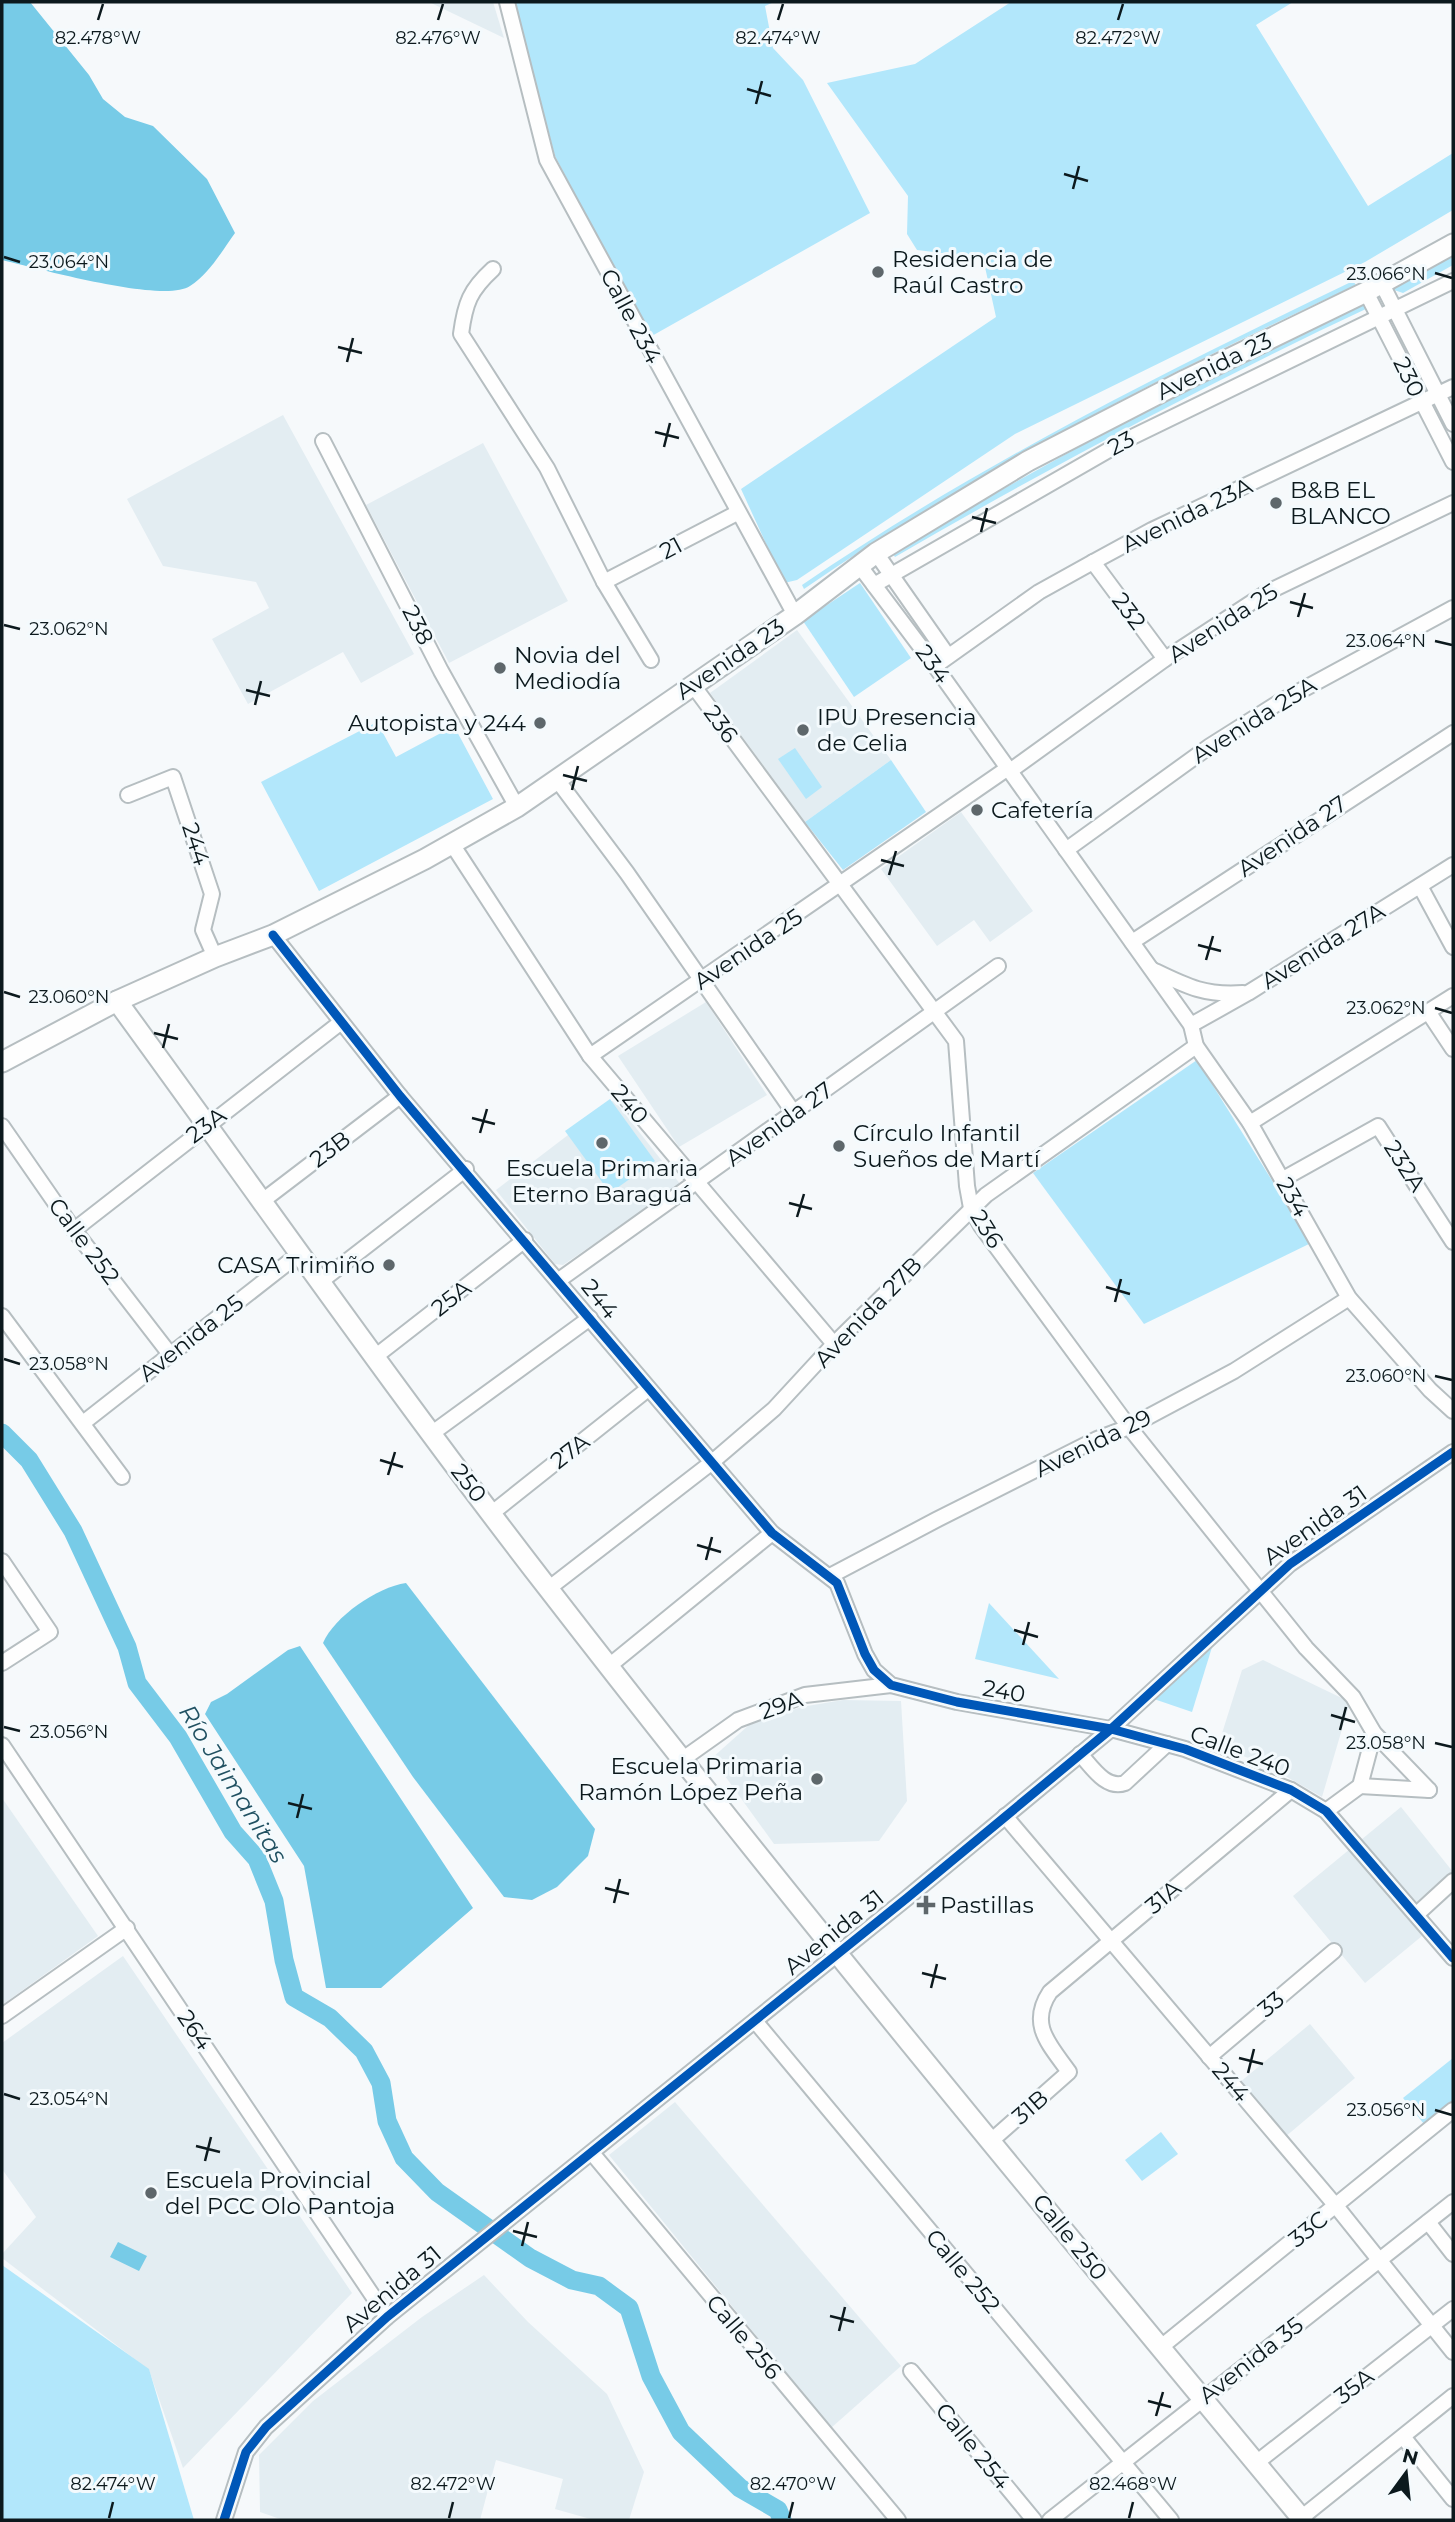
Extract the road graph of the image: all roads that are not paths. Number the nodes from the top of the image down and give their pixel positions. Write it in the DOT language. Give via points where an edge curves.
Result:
graph roads {
  1 [pos="507,2"];
  2 [pos="1453,244"];
  3 [pos="493,269"];
  4 [pos="1453,281"];
  5 [pos="1374,288"];
  6 [pos="1396,311"];
  7 [pos="1380,318"];
  8 [pos="1453,387"];
  9 [pos="1438,394"];
  10 [pos="1421,402"];
  11 [pos="1453,424"];
  12 [pos="323,441"];
  13 [pos="1453,462"];
  14 [pos="1453,503"];
  15 [pos="737,513"];
  16 [pos="876,553"];
  17 [pos="1093,562"];
  18 [pos="859,565"];
  19 [pos="891,575"];
  20 [pos="604,582"];
  21 [pos="874,585"];
  22 [pos="1453,608"];
  23 [pos="795,615"];
  24 [pos="948,656"];
  25 [pos="1165,659"];
  26 [pos="651,660"];
  27 [pos="935,666"];
  28 [pos="692,684"];
  29 [pos="1453,733"];
  30 [pos="1009,770"];
  31 [pos="558,781"];
  32 [pos="128,795"];
  33 [pos="517,807"];
  34 [pos="452,844"];
  35 [pos="1066,850"];
  36 [pos="1453,865"];
  37 [pos="840,884"];
  38 [pos="1420,886"];
  39 [pos="273,935"];
  40 [pos="1132,942"];
  41 [pos="1453,947"];
  42 [pos="215,957"];
  43 [pos="998,966"];
  44 [pos="1151,969"];
  45 [pos="703,980"];
  46 [pos="1248,993"];
  47 [pos="1453,996"];
  48 [pos="117,1001"];
  49 [pos="934,1011"];
  50 [pos="1429,1013"];
  51 [pos="341,1023"];
  52 [pos="1191,1025"];
  53 [pos="1196,1046"];
  54 [pos="1453,1049"];
  55 [pos="590,1056"];
  56 [pos="2,1062"];
  57 [pos="400,1096"];
  58 [pos="793,1113"];
  59 [pos="1250,1123"];
  60 [pos="207,1124"];
  61 [pos="2,1126"];
  62 [pos="466,1169"];
  63 [pos="1283,1179"];
  64 [pos="696,1183"];
  65 [pos="261,1202"];
  66 [pos="971,1208"];
  67 [pos="74,1230"];
  68 [pos="1453,1239"];
  69 [pos="526,1240"];
  70 [pos="299,1254"];
  71 [pos="559,1280"];
  72 [pos="320,1282"];
  73 [pos="1349,1298"];
  74 [pos="2,1316"];
  75 [pos="590,1318"];
  76 [pos="834,1344"];
  77 [pos="169,1353"];
  78 [pos="376,1356"];
  79 [pos="648,1389"];
  80 [pos="1453,1411"];
  81 [pos="83,1423"];
  82 [pos="1129,1427"];
  83 [pos="431,1434"];
  84 [pos="1453,1452"];
  85 [pos="712,1463"];
  86 [pos="122,1476"];
  87 [pos="492,1513"];
  88 [pos="772,1533"];
  89 [pos="2,1561"];
  90 [pos="830,1576"];
  91 [pos="548,1589"];
  92 [pos="1259,1590"];
  93 [pos="2,1663"];
  94 [pos="610,1666"];
  95 [pos="891,1685"];
  96 [pos="1111,1729"];
  97 [pos="1374,1732"];
  98 [pos="1167,1744"];
  99 [pos="2,1745"];
  100 [pos="1080,1754"];
  101 [pos="683,1759"];
  102 [pos="1360,1786"];
  103 [pos="1290,1790"];
  104 [pos="1326,1811"];
  105 [pos="1005,1816"];
  106 [pos="1453,1881"];
  107 [pos="1417,1914"];
  108 [pos="127,1928"];
  109 [pos="1111,1941"];
  110 [pos="1334,1951"];
  111 [pos="837,1953"];
  112 [pos="1453,1958"];
  113 [pos="2,2016"];
  114 [pos="755,2021"];
  115 [pos="1209,2057"];
  116 [pos="1069,2072"];
  117 [pos="1453,2110"];
  118 [pos="991,2141"];
  119 [pos="592,2152"];
  120 [pos="1453,2202"];
  121 [pos="1336,2206"];
  122 [pos="1428,2222"];
  123 [pos="1453,2254"];
  124 [pos="1379,2261"];
  125 [pos="1453,2309"];
  126 [pos="387,2317"];
  127 [pos="1432,2325"];
  128 [pos="1161,2347"];
  129 [pos="1453,2352"];
  130 [pos="911,2371"];
  131 [pos="1453,2396"];
  132 [pos="1202,2397"];
  133 [pos="1404,2438"];
  134 [pos="1123,2460"];
  135 [pos="1256,2463"];
  136 [pos="1453,2499"];
  137 [pos="1302,2519"];
  138 [pos="224,2520"];
  139 [pos="898,2520"];
  140 [pos="1034,2520"];
  141 [pos="1050,2520"];
  142 [pos="1171,2520"];
  1 -- 15 [label="street, Calle 234" via="547,160"];
  2 -- 5 [label="main road, Avenida 23"];
  3 -- 20 [label="street" via="473,287 461,334 547,468"];
  4 -- 6 [label="street, 23"];
  5 -- 6 [label="street, 230"];
  5 -- 7 [label="street, 230"];
  5 -- 16 [label="main road, Avenida 23" via="1028,461"];
  6 -- 7 [label="street, 23"];
  6 -- 9 [label="street, 230"];
  7 -- 10 [label="street, 230"];
  7 -- 19 [label="street, 23" via="1128,439"];
  8 -- 9 [label="street, Avenida 23A"];
  9 -- 10 [label="street, Avenida 23A"];
  9 -- 11 [label="street, 230"];
  10 -- 13 [label="street, 230"];
  10 -- 17 [label="street, Avenida 23A"];
  12 -- 33 [label="street, 238"];
  14 -- 25 [label="street, Avenida 25" via="1266,593"];
  15 -- 20 [label="street, 21"];
  15 -- 23 [label="street, Calle 234"];
  16 -- 18 [label="main road, Avenida 23"];
  16 -- 19 [label="street, 234"];
  17 -- 24 [label="street, Avenida 23A" via="1039,592"];
  17 -- 25 [label="street, 232"];
  18 -- 21 [label="street, 234"];
  18 -- 23 [label="main road, Avenida 23"];
  19 -- 21 [label="street, 23"];
  19 -- 24 [label="street, 234"];
  20 -- 26 [label="street"];
  21 -- 27 [label="street, 234"];
  22 -- 35 [label="street, Avenida 25A" via="1269,709"];
  23 -- 28 [label="main road, Avenida 23"];
  24 -- 27 [label="street, Avenida 23A"];
  25 -- 30 [label="street, Avenida 25"];
  27 -- 30 [label="street, 234"];
  28 -- 31 [label="main road, Avenida 23"];
  28 -- 37 [label="street, 236"];
  29 -- 40 [label="street, Avenida 27"];
  30 -- 35 [label="street, 234"];
  30 -- 37 [label="street, Avenida 25"];
  31 -- 33 [label="main road, Avenida 23"];
  31 -- 45 [label="street"];
  32 -- 42 [label="street, 244" via="173,777 212,894 204,930"];
  33 -- 34 [label="main road, Avenida 23"];
  34 -- 39 [label="main road, Avenida 23"];
  34 -- 55 [label="street, 240"];
  35 -- 40 [label="street, 234"];
  36 -- 38 [label="street, Avenida 27A"];
  37 -- 45 [label="street, Avenida 25"];
  37 -- 49 [label="street, 236"];
  38 -- 41 [label="street"];
  38 -- 46 [label="street, Avenida 27A"];
  39 -- 42 [label="main road, Avenida 23"];
  39 -- 51 [label="street, 244"];
  40 -- 44 [label="street, 234"];
  42 -- 48 [label="main road, Avenida 23"];
  43 -- 49 [label="street, Avenida 27"];
  44 -- 46 [label="street, 234" via="1192,989 1222,995"];
  44 -- 52 [label="street, 234"];
  45 -- 55 [label="street, Avenida 25"];
  45 -- 58 [label="street"];
  46 -- 52 [label="street, Avenida 27A"];
  47 -- 50 [label="street"];
  48 -- 56 [label="main road, Avenida 23"];
  48 -- 60 [label="main road, 250"];
  49 -- 58 [label="street, Avenida 27"];
  49 -- 66 [label="street, 236" via="956,1041"];
  50 -- 54 [label="street"];
  50 -- 59 [label="street"];
  51 -- 57 [label="street, 244"];
  51 -- 60 [label="street, 23A"];
  52 -- 53 [label="street, 234"];
  53 -- 59 [label="street, 234"];
  53 -- 66 [label="street, Avenida 27B"];
  55 -- 64 [label="street, 240"];
  57 -- 62 [label="street, 244"];
  57 -- 65 [label="street, 23B"];
  58 -- 64 [label="street, Avenida 27"];
  59 -- 63 [label="street, 234"];
  60 -- 65 [label="main road, 250"];
  60 -- 67 [label="street, 23A"];
  61 -- 67 [label="street, Calle 252"];
  62 -- 69 [label="street, 244"];
  62 -- 72 [label="street"];
  63 -- 68 [label="street, 232A" via="1378,1126"];
  63 -- 73 [label="street, 234"];
  64 -- 71 [label="street, Avenida 27"];
  64 -- 76 [label="street, 240"];
  65 -- 70 [label="main road, 250"];
  66 -- 76 [label="street, Avenida 27B"];
  66 -- 82 [label="street, 236"];
  67 -- 77 [label="street, Calle 252"];
  69 -- 71 [label="street, 244"];
  69 -- 78 [label="street, 25A"];
  70 -- 72 [label="main road, 250"];
  70 -- 77 [label="street, Avenida 25"];
  71 -- 75 [label="street, 244"];
  72 -- 78 [label="main road, 250"];
  73 -- 80 [label="street, 234"];
  73 -- 82 [label="street, Avenida 29" via="1234,1371"];
  74 -- 81 [label="street"];
  75 -- 79 [label="street, 244"];
  75 -- 83 [label="street"];
  76 -- 85 [label="street, Avenida 27B" via="774,1409"];
  77 -- 81 [label="street, Avenida 25"];
  78 -- 83 [label="main road, 250"];
  79 -- 85 [label="street, 244"];
  79 -- 87 [label="street, 27A"];
  81 -- 86 [label="street"];
  82 -- 90 [label="street, Avenida 29" via="1097,1439"];
  82 -- 92 [label="street, 236"];
  83 -- 87 [label="main road, 250"];
  84 -- 92 [label="street, Avenida 31"];
  85 -- 88 [label="street, 244"];
  85 -- 91 [label="street, Avenida 27B"];
  87 -- 91 [label="main road, 250"];
  88 -- 90 [label="street, 244"];
  88 -- 94 [label="street"];
  89 -- 93 [label="street" via="50,1632"];
  90 -- 95 [label="street, 244" via="840,1589 865,1654"];
  91 -- 94 [label="main road, 250"];
  92 -- 96 [label="street, Avenida 31"];
  92 -- 97 [label="street, 236" via="1353,1697"];
  94 -- 101 [label="main road, 250"];
  95 -- 96 [label="street, 240" via="957,1702"];
  95 -- 101 [label="street, 29A" via="805,1695 738,1720"];
  96 -- 98 [label="street, Calle 240"];
  96 -- 100 [label="street, Avenida 31"];
  97 -- 102 [label="street"];
  97 -- 102 [label="street" via="1429,1790"];
  98 -- 100 [label="street" via="1116,1786 1107,1783"];
  98 -- 103 [label="street, Calle 240"];
  99 -- 108 [label="street, 264"];
  100 -- 105 [label="street, Avenida 31"];
  101 -- 111 [label="main road, 250"];
  102 -- 104 [label="street"];
  103 -- 104 [label="street, Calle 240"];
  103 -- 109 [label="street, 31A"];
  104 -- 107 [label="street, Calle 240"];
  105 -- 109 [label="street, 244"];
  105 -- 111 [label="street, Avenida 31"];
  106 -- 107 [label="street"];
  107 -- 112 [label="street, Calle 240"];
  108 -- 113 [label="street"];
  108 -- 126 [label="street, 264"];
  109 -- 115 [label="street, 244"];
  109 -- 116 [label="street, 31A" via="1050,1992 1040,2007 1045,2038"];
  110 -- 115 [label="street, 33"];
  111 -- 114 [label="street, Avenida 31"];
  111 -- 118 [label="main road, Calle 250"];
  114 -- 119 [label="street, Avenida 31"];
  114 -- 134 [label="street, Calle 252"];
  115 -- 121 [label="street, 244"];
  116 -- 118 [label="street, 31B"];
  117 -- 121 [label="street, 33C"];
  118 -- 128 [label="main road, Calle 250"];
  119 -- 126 [label="street, Avenida 31"];
  119 -- 139 [label="street, Calle 256"];
  120 -- 122 [label="street, Avenida 35"];
  121 -- 124 [label="street, 244"];
  121 -- 128 [label="street, 33C"];
  122 -- 123 [label="street"];
  122 -- 124 [label="street, Avenida 35"];
  124 -- 127 [label="street, 244"];
  124 -- 132 [label="street, Avenida 35"];
  125 -- 127 [label="street, 35A"];
  126 -- 138 [label="street, Avenida 31" via="266,2427 246,2452"];
  127 -- 129 [label="street, 244"];
  127 -- 135 [label="street, 35A"];
  128 -- 132 [label="main road, Calle 250"];
  130 -- 140 [label="street, Calle 254"];
  131 -- 133 [label="street"];
  132 -- 134 [label="street, Avenida 35"];
  132 -- 135 [label="main road, Calle 250"];
  133 -- 136 [label="street"];
  133 -- 137 [label="street"];
  134 -- 141 [label="street, Avenida 35"];
  134 -- 142 [label="street, Calle 252"];
  135 -- 137 [label="main road, Calle 250"];
}
